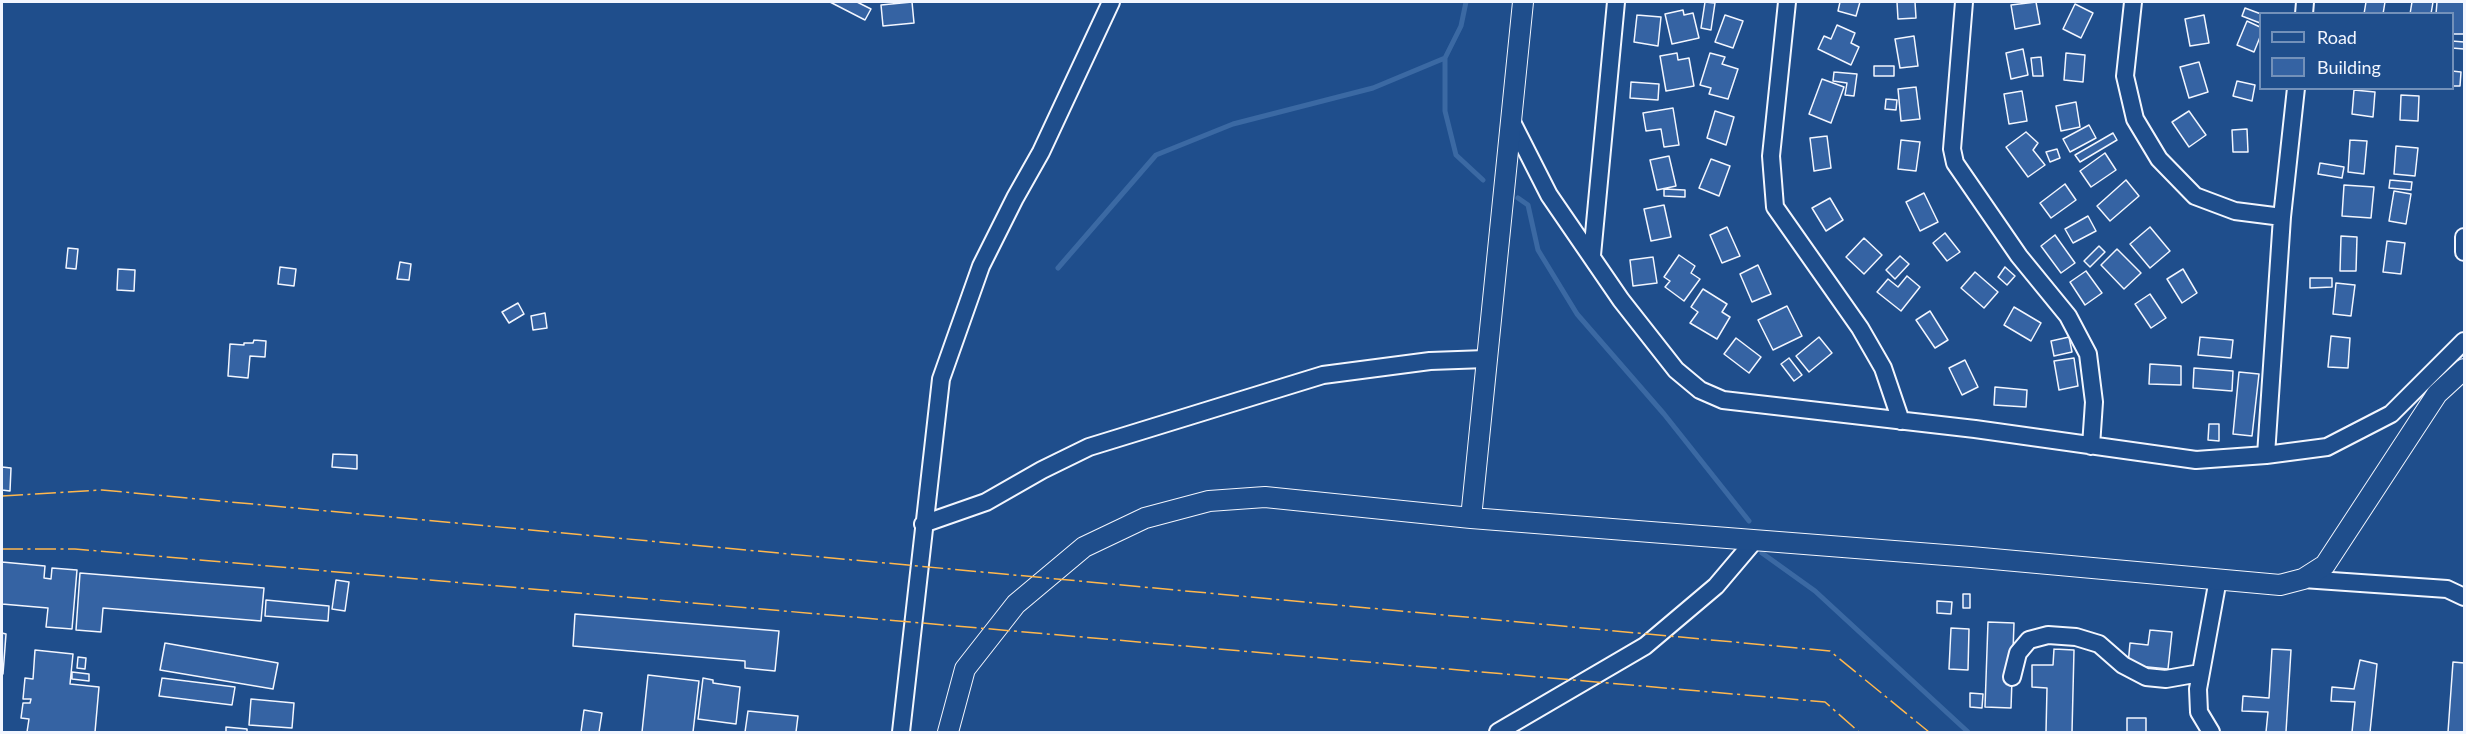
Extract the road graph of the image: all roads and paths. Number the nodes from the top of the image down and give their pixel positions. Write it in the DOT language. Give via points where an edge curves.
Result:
graph roads {
  1 [pos="1111,2"];
  2 [pos="1523,2"];
  3 [pos="1616,2"];
  4 [pos="1788,2"];
  5 [pos="1964,2"];
  6 [pos="2133,2"];
  7 [pos="2296,90"];
  8 [pos="1511,120"];
  9 [pos="2282,216"];
  10 [pos="2464,237"];
  11 [pos="2464,252"];
  12 [pos="1592,255"];
  13 [pos="2464,341"];
  14 [pos="1486,359"];
  15 [pos="2464,369"];
  16 [pos="1901,421"];
  17 [pos="2091,446"];
  18 [pos="2266,455"];
  19 [pos="1471,518"];
  20 [pos="923,524"];
  21 [pos="1755,540"];
  22 [pos="2218,579"];
  23 [pos="2303,579"];
  24 [pos="2464,597"];
  25 [pos="2200,673"];
  26 [pos="2012,677"];
  27 [pos="953,729"];
  28 [pos="901,732"];
  29 [pos="1498,732"];
  30 [pos="2211,732"];
  1 -- 20 [label="street" via="1041,152 981,266 942,379"];
  2 -- 8 [label="street"];
  3 -- 12 [label="street"];
  4 -- 16 [label="street" via="1771,156 1775,207 1860,327 1883,368"];
  5 -- 17 [label="street" via="1952,149 1955,163 2019,256 2068,316 2088,354 2094,402"];
  6 -- 9 [label="street" via="2125,76 2135,119 2159,159 2194,196 2235,211"];
  7 -- 9 [label="street"];
  8 -- 12 [label="street" via="1549,195"];
  8 -- 14 [label="street"];
  9 -- 18 [label="street"];
  10 -- 11 [label="street"];
  12 -- 16 [label="street" via="1609,284 1676,370 1700,390 1723,400"];
  13 -- 18 [label="street" via="2391,414 2327,447"];
  14 -- 19 [label="street"];
  14 -- 20 [label="street" via="1430,361 1323,375 1089,447 986,502"];
  15 -- 23 [label="street" via="2437,394 2325,565"];
  16 -- 17 [label="street"];
  17 -- 18 [label="street" via="2196,460"];
  19 -- 21 [label="street"];
  19 -- 27 [label="street" via="1266,497 1209,501 1145,518 1084,547 1016,604 965,669"];
  20 -- 28 [label="street"];
  21 -- 22 [label="street"];
  21 -- 29 [label="street" via="1716,586 1646,646"];
  22 -- 23 [label="street" via="2280,585"];
  22 -- 25 [label="street"];
  23 -- 24 [label="street" via="2447,589"];
  25 -- 26 [label="street" via="2166,679 2146,677 2123,665 2099,644 2048,635 2029,640 2018,653"];
  25 -- 30 [label="street" via="2199,712"];
}
